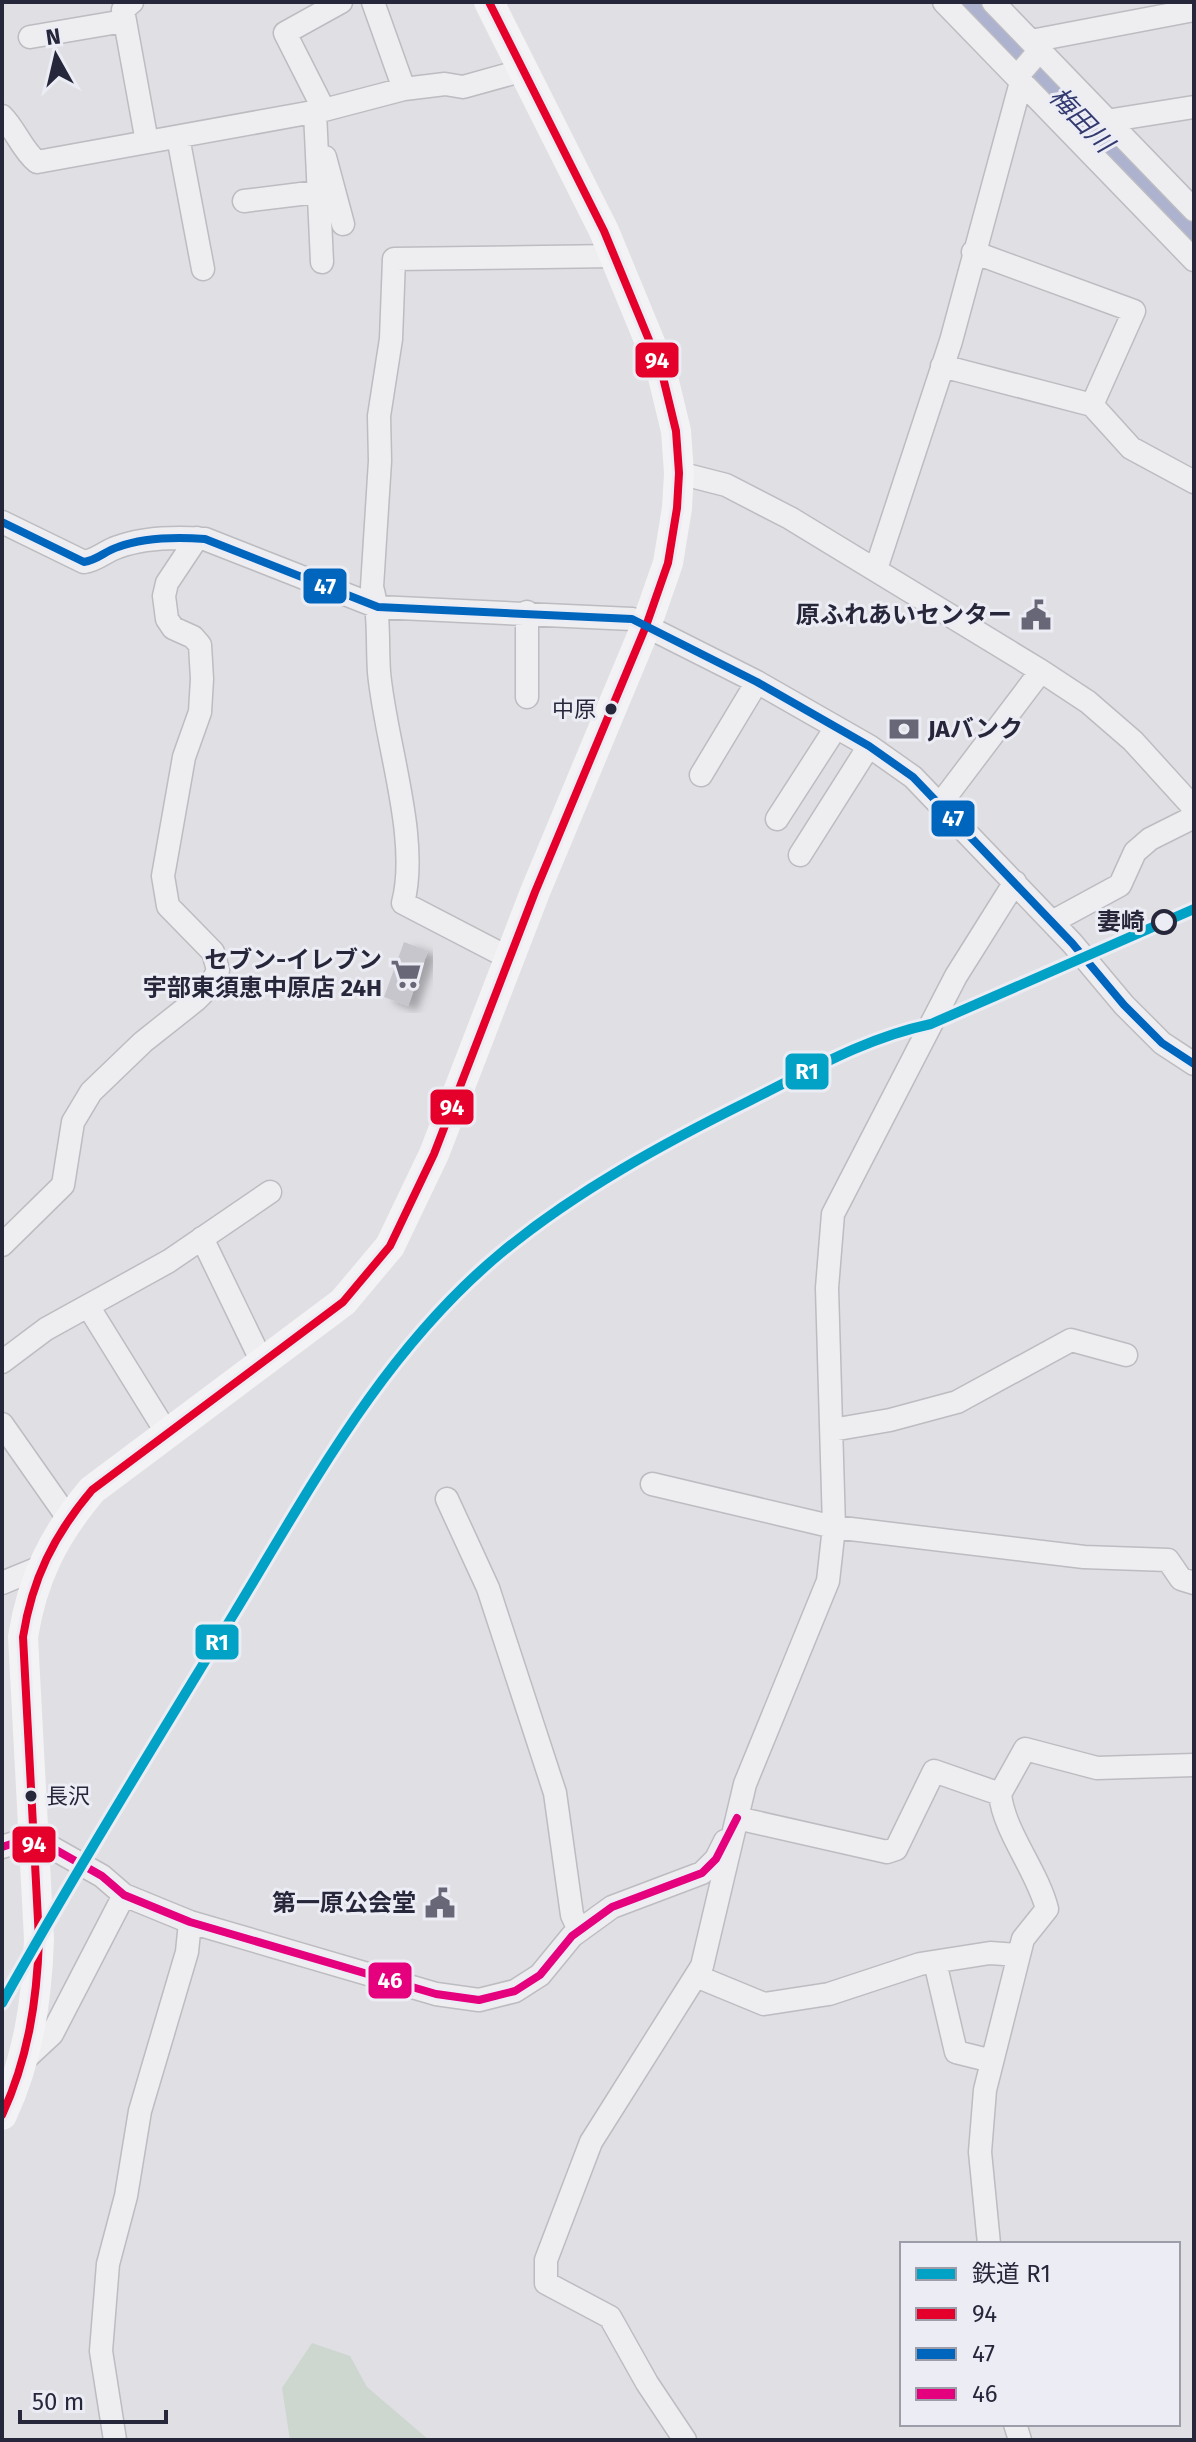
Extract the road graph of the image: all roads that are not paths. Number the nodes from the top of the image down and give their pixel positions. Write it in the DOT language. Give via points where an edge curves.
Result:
graph roads {
  1 [pos="341,2"];
  2 [pos="373,2"];
  3 [pos="489,2"];
  4 [pos="944,2"];
  5 [pos="993,2"];
  6 [pos="1194,10"];
  7 [pos="128,11"];
  8 [pos="30,37"];
  9 [pos="1029,60"];
  10 [pos="524,70"];
  11 [pos="404,89"];
  12 [pos="1194,107"];
  13 [pos="2,116"];
  14 [pos="318,117"];
  15 [pos="1106,121"];
  16 [pos="178,137"];
  17 [pos="147,142"];
  18 [pos="1132,150"];
  19 [pos="1112,172"];
  20 [pos="317,192"];
  21 [pos="244,201"];
  22 [pos="1194,210"];
  23 [pos="343,224"];
  24 [pos="973,252"];
  25 [pos="615,256"];
  26 [pos="1194,260"];
  27 [pos="322,262"];
  28 [pos="203,269"];
  29 [pos="942,366"];
  30 [pos="1092,405"];
  31 [pos="679,473"];
  32 [pos="1194,482"];
  33 [pos="2,522"];
  34 [pos="197,538"];
  35 [pos="876,569"];
  36 [pos="378,607"];
  37 [pos="527,612"];
  38 [pos="646,626"];
  39 [pos="1041,671"];
  40 [pos="757,682"];
  41 [pos="527,697"];
  42 [pos="835,729"];
  43 [pos="869,746"];
  44 [pos="701,775"];
  45 [pos="941,803"];
  46 [pos="1194,808"];
  47 [pos="1194,817"];
  48 [pos="777,819"];
  49 [pos="800,855"];
  50 [pos="1015,882"];
  51 [pos="1052,922"];
  52 [pos="509,958"];
  53 [pos="1194,1064"];
  54 [pos="270,1192"];
  55 [pos="2,1212"];
  56 [pos="10,1237"];
  57 [pos="202,1238"];
  58 [pos="88,1306"];
  59 [pos="1126,1355"];
  60 [pos="2,1362"];
  61 [pos="262,1362"];
  62 [pos="2,1424"];
  63 [pos="832,1430"];
  64 [pos="168,1435"];
  65 [pos="9,1449"];
  66 [pos="652,1484"];
  67 [pos="447,1499"];
  68 [pos="68,1518"];
  69 [pos="834,1527"];
  70 [pos="41,1567"];
  71 [pos="2,1583"];
  72 [pos="1194,1583"];
  73 [pos="1194,1765"];
  74 [pos="1000,1794"];
  75 [pos="737,1818"];
  76 [pos="44,1843"];
  77 [pos="2,1847"];
  78 [pos="124,1895"];
  79 [pos="190,1922"];
  80 [pos="579,1930"];
  81 [pos="1019,1955"];
  82 [pos="935,1962"];
  83 [pos="696,1976"];
  84 [pos="23,2061"];
  85 [pos="992,2061"];
  86 [pos="2,2115"];
  87 [pos="989,2242"];
  88 [pos="115,2440"];
  89 [pos="685,2440"];
  1 -- 14 [label="street" via="285,33"];
  2 -- 11 [label="street"];
  3 -- 10 [label="street"];
  4 -- 9 [label="street"];
  5 -- 9 [label="street"];
  6 -- 9 [label="street"];
  7 -- 8 [label="street"];
  7 -- 17 [label="street"];
  9 -- 15 [label="street"];
  9 -- 19 [label="street"];
  9 -- 24 [label="street"];
  10 -- 11 [label="street" via="463,87"];
  10 -- 25 [label="street"];
  11 -- 14 [label="street"];
  12 -- 15 [label="street"];
  13 -- 17 [label="street" via="37,162"];
  14 -- 16 [label="street"];
  14 -- 20 [label="street"];
  14 -- 23 [label="street"];
  15 -- 18 [label="street"];
  16 -- 17 [label="street"];
  16 -- 28 [label="street"];
  18 -- 19 [label="street"];
  18 -- 22 [label="street"];
  19 -- 26 [label="street"];
  20 -- 21 [label="street"];
  20 -- 27 [label="street"];
  24 -- 29 [label="street"];
  24 -- 30 [label="street" via="1134,311"];
  25 -- 31 [label="street" via="670,399"];
  25 -- 36 [label="street" via="394,259 372,557"];
  29 -- 30 [label="street"];
  29 -- 35 [label="street"];
  30 -- 32 [label="street" via="1131,448"];
  31 -- 35 [label="street" via="726,485"];
  31 -- 38 [label="street" via="668,563"];
  33 -- 34 [label="street" via="84,562 121,545"];
  34 -- 36 [label="street"];
  34 -- 56 [label="street" via="164,596 173,628 200,645 202,679 200,712 184,757 163,876 168,906 213,952 218,970 196,1000 91,1092 73,1122 63,1185"];
  35 -- 39 [label="street"];
  36 -- 37 [label="street"];
  36 -- 52 [label="street" via="379,673 409,869 403,903"];
  37 -- 38 [label="street" via="632,619"];
  37 -- 41 [label="street"];
  38 -- 40 [label="street"];
  38 -- 52 [label="street"];
  39 -- 45 [label="street"];
  39 -- 46 [label="street" via="1133,741"];
  40 -- 42 [label="street"];
  40 -- 44 [label="street"];
  42 -- 43 [label="street"];
  42 -- 48 [label="street"];
  43 -- 45 [label="street"];
  43 -- 49 [label="street"];
  45 -- 50 [label="street"];
  47 -- 51 [label="street" via="1135,852 1120,885"];
  50 -- 51 [label="street"];
  50 -- 63 [label="street" via="956,976 833,1214 827,1288"];
  51 -- 53 [label="street" via="1162,1043"];
  52 -- 61 [label="street" via="434,1154 390,1246 343,1302"];
  54 -- 57 [label="street"];
  55 -- 56 [label="street"];
  57 -- 58 [label="street"];
  57 -- 61 [label="street"];
  58 -- 60 [label="street"];
  58 -- 64 [label="street"];
  59 -- 63 [label="street" via="1071,1340 957,1402"];
  61 -- 64 [label="street"];
  62 -- 65 [label="street"];
  63 -- 69 [label="street"];
  64 -- 68 [label="street" via="92,1490"];
  65 -- 68 [label="street"];
  66 -- 69 [label="street"];
  67 -- 80 [label="street" via="488,1588 555,1793 572,1915"];
  68 -- 70 [label="street"];
  69 -- 72 [label="street" via="1084,1557 1168,1560 1181,1579"];
  69 -- 75 [label="street" via="828,1581 773,1710"];
  70 -- 71 [label="street"];
  70 -- 76 [label="street" via="23,1637"];
  73 -- 74 [label="street" via="1097,1768 1025,1749"];
  74 -- 75 [label="street" via="934,1771 896,1849 887,1852"];
  74 -- 81 [label="street" via="1005,1820 1047,1909 1023,1939"];
  75 -- 80 [label="street" via="716,1859 702,1873 612,1907"];
  75 -- 83 [label="street"];
  76 -- 77 [label="street"];
  76 -- 78 [label="street"];
  76 -- 84 [label="street" via="37,1890 38,1984"];
  78 -- 79 [label="street"];
  78 -- 84 [label="street" via="52,2034"];
  79 -- 80 [label="street" via="436,1994 479,2000 515,1991 540,1975"];
  79 -- 88 [label="street" via="187,1952 140,2111 108,2264 101,2351"];
  81 -- 82 [label="street" via="990,1953"];
  81 -- 85 [label="street"];
  82 -- 83 [label="street" via="829,1994 764,2004"];
  82 -- 85 [label="street" via="956,2052"];
  83 -- 89 [label="street" via="591,2142 544,2271 546,2283 610,2317"];
  84 -- 86 [label="street"];
  85 -- 87 [label="street" via="980,2152"];
}
